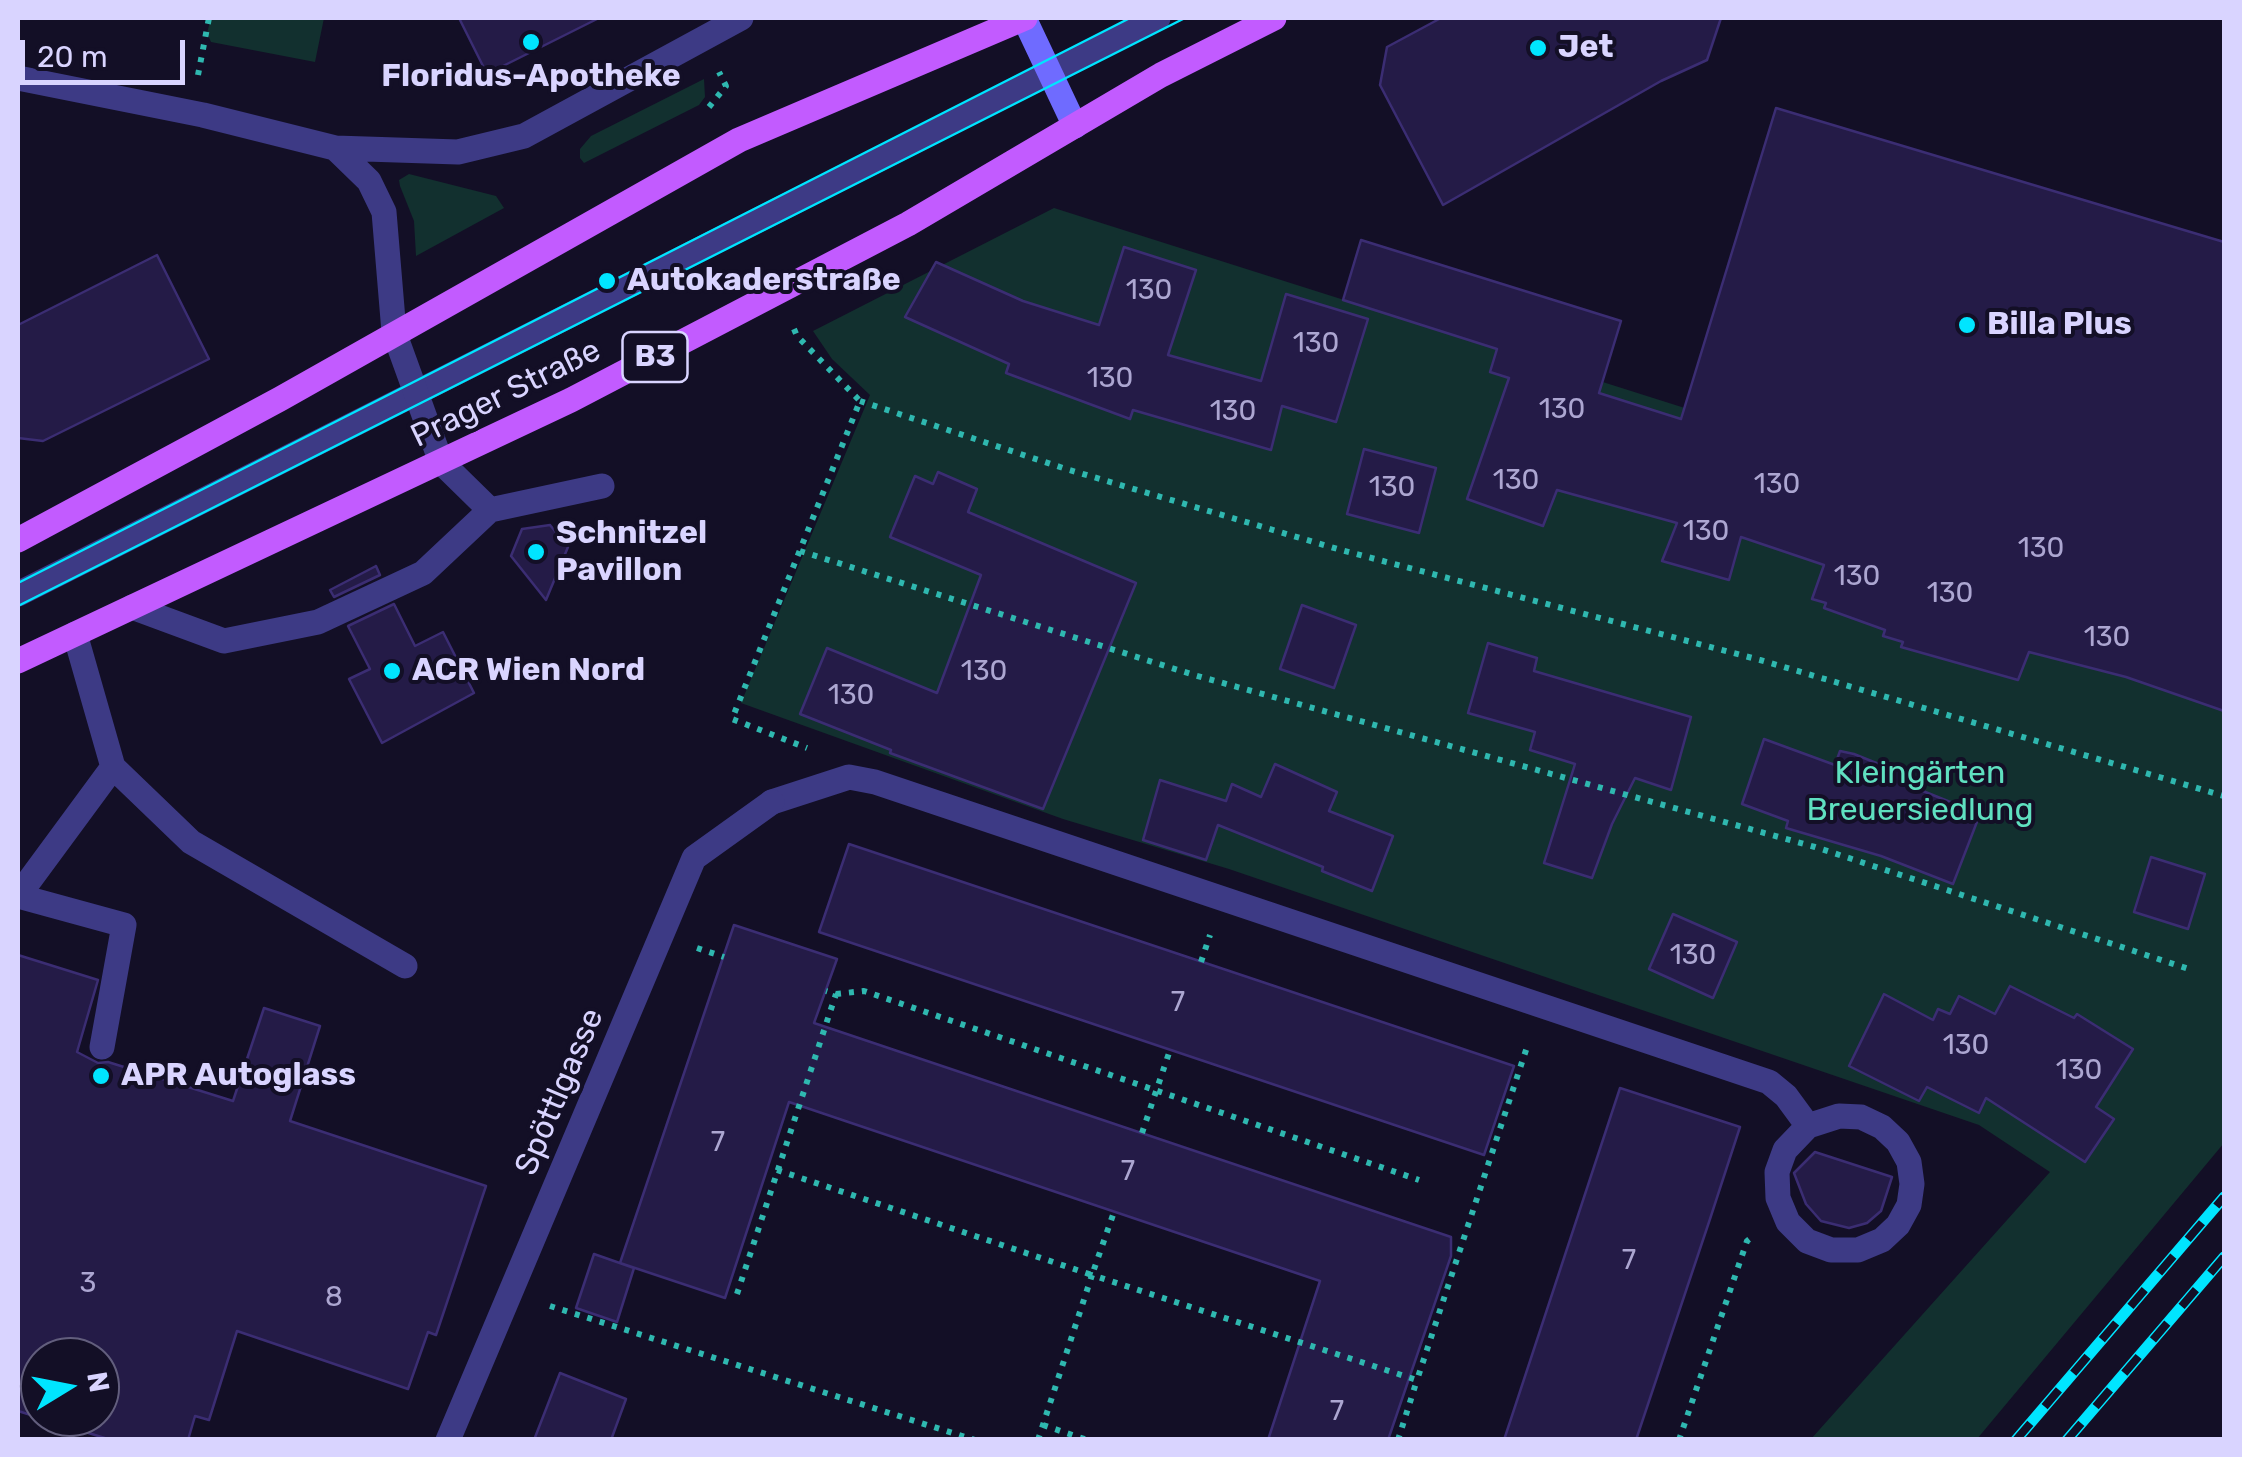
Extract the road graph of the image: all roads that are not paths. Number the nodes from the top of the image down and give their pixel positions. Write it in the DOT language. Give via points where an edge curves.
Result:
graph roads {
  1 [pos="742,18"];
  2 [pos="1024,18"];
  3 [pos="1158,18"];
  4 [pos="1274,18"];
  5 [pos="1049,72"];
  6 [pos="18,78"];
  7 [pos="1075,126"];
  8 [pos="336,148"];
  9 [pos="394,332"];
  10 [pos="415,392"];
  11 [pos="441,462"];
  12 [pos="602,486"];
  13 [pos="490,510"];
  14 [pos="18,540"];
  15 [pos="18,594"];
  16 [pos="132,607"];
  17 [pos="75,634"];
  18 [pos="18,661"];
  19 [pos="112,767"];
  20 [pos="405,966"];
  21 [pos="102,1048"];
  22 [pos="1808,1126"];
  23 [pos="448,1440"];
  1 -- 8 [label="street" via="524,136 458,152"];
  2 -- 5 [label="street"];
  2 -- 9 [label="main road" via="740,140"];
  3 -- 5 [label="street"];
  4 -- 7 [label="main road, Prager Straße / B3"];
  5 -- 7 [label="street"];
  5 -- 10 [label="street"];
  6 -- 8 [label="street"];
  7 -- 11 [label="main road, Prager Straße / B3" via="908,224"];
  8 -- 9 [label="street" via="368,181 384,212"];
  9 -- 10 [label="street"];
  9 -- 14 [label="main road"];
  10 -- 11 [label="street"];
  10 -- 15 [label="street"];
  11 -- 13 [label="street"];
  11 -- 16 [label="main road, Prager Straße / B3"];
  12 -- 13 [label="street"];
  13 -- 16 [label="street" via="422,572 318,622 224,642"];
  16 -- 17 [label="main road, Prager Straße / B3"];
  17 -- 18 [label="main road, Prager Straße / B3"];
  17 -- 19 [label="street"];
  19 -- 20 [label="street" via="192,842"];
  19 -- 21 [label="street" via="18,896 124,925"];
  22 -- 22 [label="street" via="1861,1117 1898,1142 1912,1184 1909,1206 1882,1240 1858,1250 1831,1250 1807,1241 1788,1222 1777,1172 1784,1150"];
  22 -- 23 [label="street, Spöttlgasse" via="1769,1082 849,777 772,802 694,858"];
}
